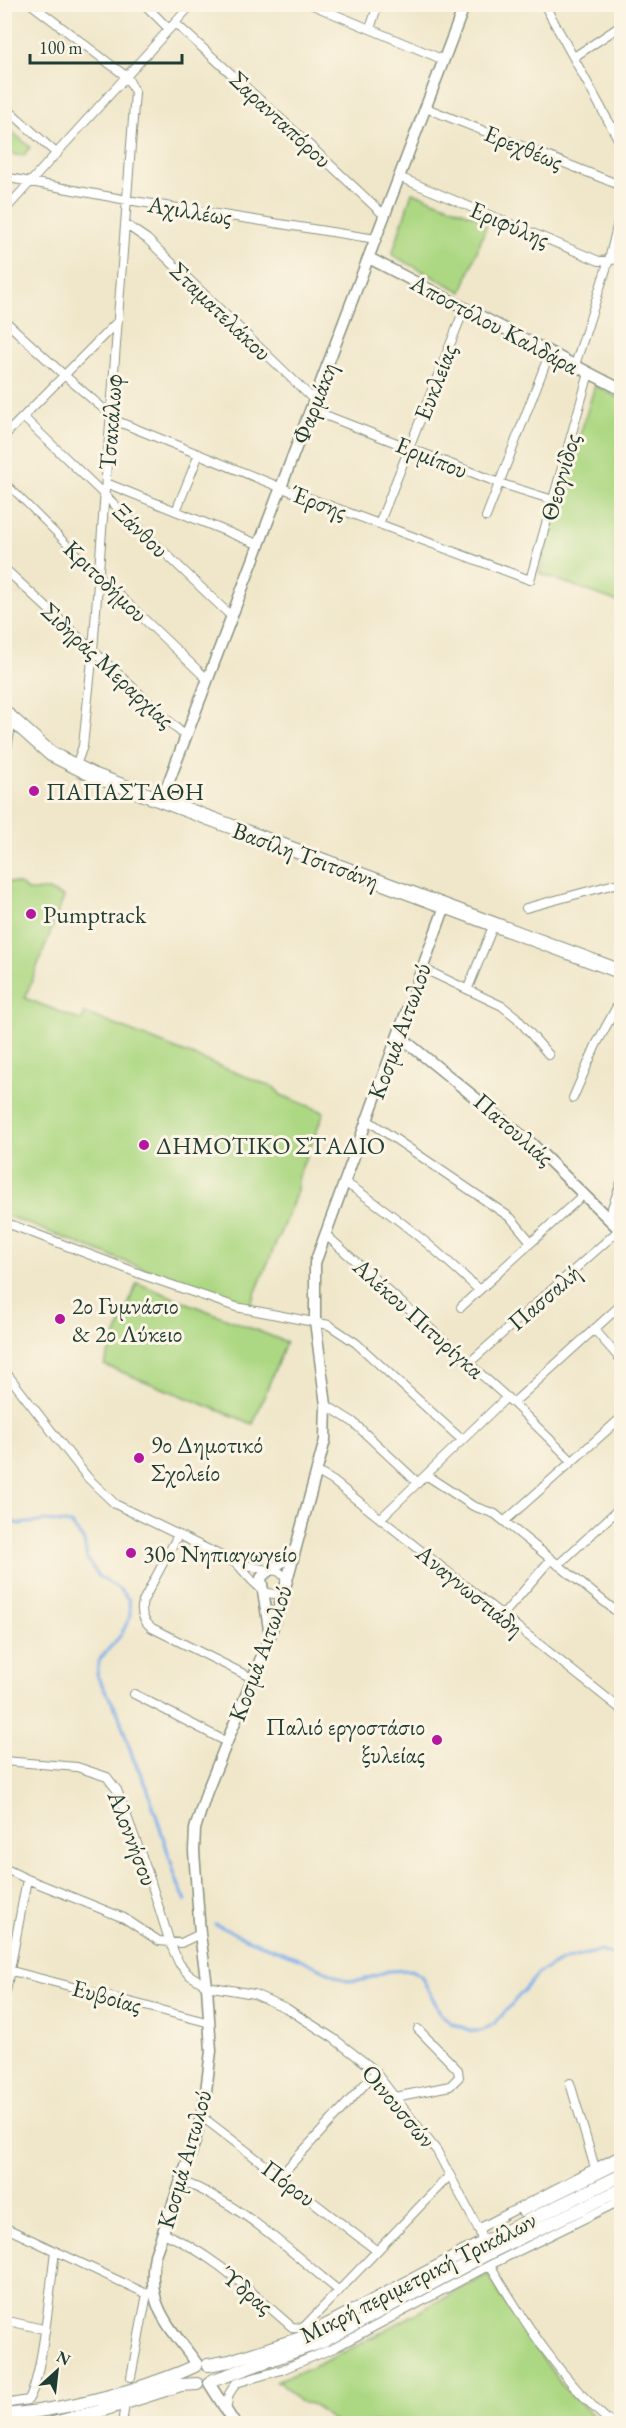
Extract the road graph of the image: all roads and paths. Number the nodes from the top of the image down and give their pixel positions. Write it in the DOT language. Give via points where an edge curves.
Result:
graph roads {
  1 [pos="31,4"];
  2 [pos="144,4"];
  3 [pos="192,4"];
  4 [pos="310,4"];
  5 [pos="378,4"];
  6 [pos="465,4"];
  7 [pos="544,4"];
  8 [pos="621,25"];
  9 [pos="172,26"];
  10 [pos="370,29"];
  11 [pos="574,57"];
  12 [pos="444,60"];
  13 [pos="127,77"];
  14 [pos="4,106"];
  15 [pos="426,108"];
  16 [pos="621,123"];
  17 [pos="613,129"];
  18 [pos="621,146"];
  19 [pos="57,154"];
  20 [pos="4,177"];
  21 [pos="399,177"];
  22 [pos="31,183"];
  23 [pos="621,186"];
  24 [pos="127,200"];
  25 [pos="621,206"];
  26 [pos="4,211"];
  27 [pos="385,216"];
  28 [pos="125,224"];
  29 [pos="376,239"];
  30 [pos="369,258"];
  31 [pos="621,259"];
  32 [pos="609,260"];
  33 [pos="465,307"];
  34 [pos="4,320"];
  35 [pos="118,321"];
  36 [pos="550,352"];
  37 [pos="575,365"];
  38 [pos="590,373"];
  39 [pos="64,375"];
  40 [pos="621,390"];
  41 [pos="313,405"];
  42 [pos="111,416"];
  43 [pos="23,417"];
  44 [pos="4,436"];
  45 [pos="410,448"];
  46 [pos="199,454"];
  47 [pos="4,481"];
  48 [pos="106,483"];
  49 [pos="499,483"];
  50 [pos="282,488"];
  51 [pos="105,496"];
  52 [pos="553,500"];
  53 [pos="176,511"];
  54 [pos="486,517"];
  55 [pos="379,524"];
  56 [pos="260,545"];
  57 [pos="4,568"];
  58 [pos="98,575"];
  59 [pos="530,580"];
  60 [pos="232,617"];
  61 [pos="93,650"];
  62 [pos="208,680"];
  63 [pos="8,716"];
  64 [pos="186,737"];
  65 [pos="4,766"];
  66 [pos="75,768"];
  67 [pos="161,802"];
  68 [pos="621,882"];
  69 [pos="445,906"];
  70 [pos="526,908"];
  71 [pos="494,924"];
  72 [pos="422,968"];
  73 [pos="621,972"];
  74 [pos="468,988"];
  75 [pos="621,997"];
  76 [pos="398,1035"];
  77 [pos="549,1055"];
  78 [pos="573,1098"];
  79 [pos="366,1119"];
  80 [pos="621,1180"];
  81 [pos="344,1182"];
  82 [pos="584,1194"];
  83 [pos="608,1219"];
  84 [pos="4,1222"];
  85 [pos="620,1231"];
  86 [pos="325,1234"];
  87 [pos="531,1242"];
  88 [pos="479,1290"];
  89 [pos="621,1304"];
  90 [pos="461,1307"];
  91 [pos="315,1321"];
  92 [pos="594,1329"];
  93 [pos="621,1361"];
  94 [pos="469,1363"];
  95 [pos="4,1371"];
  96 [pos="510,1400"];
  97 [pos="326,1405"];
  98 [pos="621,1417"];
  99 [pos="462,1440"];
  100 [pos="572,1461"];
  101 [pos="316,1471"];
  102 [pos="426,1475"];
  103 [pos="418,1483"];
  104 [pos="621,1506"];
  105 [pos="381,1518"];
  106 [pos="505,1521"];
  107 [pos="178,1535"];
  108 [pos="296,1546"];
  109 [pos="234,1562"];
  110 [pos="554,1562"];
  111 [pos="270,1570"];
  112 [pos="285,1587"];
  113 [pos="262,1589"];
  114 [pos="502,1616"];
  115 [pos="621,1616"];
  116 [pos="270,1636"];
  117 [pos="254,1679"];
  118 [pos="134,1694"];
  119 [pos="621,1710"];
  120 [pos="227,1742"];
  121 [pos="4,1761"];
  122 [pos="4,1868"];
  123 [pos="27,1879"];
  124 [pos="200,1934"];
  125 [pos="170,1943"];
  126 [pos="8,1970"];
  127 [pos="207,1986"];
  128 [pos="4,2002"];
  129 [pos="210,2023"];
  130 [pos="418,2029"];
  131 [pos="376,2072"];
  132 [pos="570,2083"];
  133 [pos="395,2097"];
  134 [pos="201,2116"];
  135 [pos="621,2154"];
  136 [pos="621,2163"];
  137 [pos="595,2168"];
  138 [pos="450,2175"];
  139 [pos="621,2175"];
  140 [pos="280,2176"];
  141 [pos="181,2181"];
  142 [pos="621,2189"];
  143 [pos="621,2200"];
  144 [pos="4,2227"];
  145 [pos="163,2233"];
  146 [pos="480,2235"];
  147 [pos="376,2250"];
  148 [pos="55,2251"];
  149 [pos="490,2265"];
  150 [pos="338,2290"];
  151 [pos="150,2292"];
  152 [pos="4,2320"];
  153 [pos="44,2329"];
  154 [pos="200,2365"];
  155 [pos="131,2377"];
  156 [pos="206,2383"];
  157 [pos="4,2404"];
  158 [pos="226,2410"];
  159 [pos="123,2414"];
  160 [pos="4,2415"];
  161 [pos="49,2424"];
  162 [pos="131,2424"];
  163 [pos="235,2424"];
  164 [pos="612,2424"];
  1 -- 13 [label="street"];
  2 -- 9 [label="street, Σαρανταπόρου"];
  3 -- 9 [label="street"];
  4 -- 10 [label="street"];
  5 -- 10 [label="street"];
  6 -- 12 [label="street, Φαρμάκη"];
  7 -- 11 [label="street"];
  8 -- 11 [label="street"];
  9 -- 13 [label="street"];
  9 -- 27 [label="street, Σαρανταπόρου" via="291,128"];
  10 -- 12 [label="street"];
  11 -- 17 [label="street"];
  12 -- 15 [label="street, Φαρμάκη"];
  13 -- 19 [label="street"];
  13 -- 24 [label="street, Τσακάλωφ" via="135,92"];
  14 -- 19 [label="street"];
  15 -- 21 [label="street, Φαρμάκη"];
  15 -- 23 [label="street, Ερεχθέως"];
  16 -- 17 [label="street"];
  17 -- 18 [label="street"];
  19 -- 22 [label="street"];
  20 -- 22 [label="street, Αχιλλέως"];
  21 -- 27 [label="street, Φαρμάκη"];
  21 -- 32 [label="street, Εριφύλης" via="599,261"];
  22 -- 24 [label="street, Αχιλλέως"];
  22 -- 26 [label="street"];
  24 -- 28 [label="street, Τσακάλωφ"];
  24 -- 29 [label="street, Αχιλλέως"];
  25 -- 32 [label="street"];
  27 -- 29 [label="street, Φαρμάκη"];
  28 -- 35 [label="street, Τσακάλωφ"];
  28 -- 41 [label="street, Σταματελάκου" via="147,239"];
  29 -- 30 [label="street, Φαρμάκη"];
  30 -- 33 [label="street, Αποστόλου Καλδάρα"];
  30 -- 41 [label="street, Φαρμάκη"];
  31 -- 32 [label="street, Εριφύλης"];
  32 -- 37 [label="street"];
  33 -- 36 [label="street, Αποστόλου Καλδάρα"];
  33 -- 45 [label="street, Ευκλείας"];
  34 -- 39 [label="street, Έρσης"];
  35 -- 39 [label="street"];
  35 -- 42 [label="street, Τσακάλωφ"];
  36 -- 37 [label="street, Αποστόλου Καλδάρα"];
  36 -- 49 [label="street"];
  37 -- 38 [label="street, Αποστόλου Καλδάρα"];
  38 -- 40 [label="street, Αποστόλου Καλδάρα"];
  38 -- 52 [label="street, Θεογνίδος"];
  39 -- 42 [label="street, Έρσης"];
  39 -- 43 [label="street"];
  41 -- 45 [label="street, Ερμίπου"];
  41 -- 50 [label="street, Φαρμάκη"];
  42 -- 46 [label="street, Έρσης"];
  42 -- 48 [label="street, Τσακάλωφ"];
  43 -- 44 [label="street"];
  43 -- 51 [label="street, Ξάνθου"];
  45 -- 49 [label="street, Ερμίπου"];
  45 -- 55 [label="street, Ευκλείας"];
  46 -- 50 [label="street, Έρσης"];
  46 -- 53 [label="street"];
  47 -- 58 [label="street, Κριτοδήμου"];
  48 -- 51 [label="street, Τσακάλωφ"];
  48 -- 53 [label="street"];
  49 -- 52 [label="street, Ερμίπου"];
  49 -- 54 [label="street"];
  50 -- 55 [label="street, Έρσης"];
  50 -- 56 [label="street, Φαρμάκη"];
  51 -- 58 [label="street, Τσακάλωφ"];
  51 -- 60 [label="street, Ξάνθου"];
  52 -- 59 [label="street, Θεογνίδος"];
  53 -- 56 [label="street"];
  55 -- 59 [label="street, Έρσης"];
  56 -- 60 [label="street, Φαρμάκη"];
  57 -- 61 [label="street, Σιδηράς Μεραρχίας"];
  58 -- 61 [label="street, Τσακάλωφ"];
  58 -- 62 [label="street, Κριτοδήμου"];
  60 -- 62 [label="street, Φαρμάκη"];
  61 -- 64 [label="street, Σιδηράς Μεραρχίας"];
  61 -- 66 [label="street, Τσακάλωφ" via="83,746"];
  62 -- 64 [label="street, Φαρμάκη"];
  63 -- 65 [label="street"];
  63 -- 66 [label="main road, Βασίλη Τσιτσάνη" via="51,754"];
  64 -- 67 [label="street, Φαρμάκη"];
  66 -- 67 [label="main road, Βασίλη Τσιτσάνη"];
  67 -- 69 [label="main road, Βασίλη Τσιτσάνη"];
  68 -- 70 [label="street"];
  69 -- 71 [label="main road, Βασίλη Τσιτσάνη"];
  69 -- 72 [label="street, Κοσμά Αιτωλού"];
  71 -- 73 [label="main road, Βασίλη Τσιτσάνη"];
  71 -- 74 [label="street"];
  72 -- 74 [label="street"];
  72 -- 76 [label="street, Κοσμά Αιτωλού"];
  74 -- 77 [label="street" via="516,1017"];
  75 -- 78 [label="street"];
  76 -- 79 [label="street, Κοσμά Αιτωλού"];
  76 -- 82 [label="street, Πατουλιάς" via="514,1128"];
  79 -- 81 [label="street, Κοσμά Αιτωλού"];
  79 -- 87 [label="street" via="511,1218"];
  80 -- 83 [label="street"];
  81 -- 86 [label="street, Κοσμά Αιτωλού"];
  81 -- 88 [label="street" via="414,1233"];
  82 -- 83 [label="street, Πατουλιάς"];
  82 -- 87 [label="street"];
  83 -- 85 [label="street, Πατουλιάς"];
  84 -- 91 [label="street" via="236,1307"];
  85 -- 94 [label="street, Πασσαλή"];
  86 -- 91 [label="street, Κοσμά Αιτωλού" via="314,1269"];
  86 -- 94 [label="street, Αλέκου Πιτυρίγκα"];
  87 -- 88 [label="street"];
  88 -- 90 [label="street"];
  89 -- 92 [label="street"];
  91 -- 97 [label="street, Κοσμά Αιτωλού"];
  91 -- 99 [label="street" via="329,1325 356,1343"];
  92 -- 93 [label="street"];
  92 -- 96 [label="street"];
  94 -- 96 [label="street, Αλέκου Πιτυρίγκα"];
  95 -- 107 [label="street" via="97,1488 122,1508"];
  96 -- 99 [label="street"];
  96 -- 100 [label="street, Αλέκου Πιτυρίγκα"];
  97 -- 101 [label="street, Κοσμά Αιτωλού" via="327,1427"];
  97 -- 103 [label="street" via="353,1422"];
  98 -- 100 [label="street"];
  99 -- 102 [label="street"];
  100 -- 106 [label="street"];
  101 -- 105 [label="street, Αναγνωστιάδη"];
  101 -- 108 [label="street, Κοσμά Αιτωλού"];
  102 -- 103 [label="street"];
  102 -- 106 [label="street" via="473,1506"];
  103 -- 105 [label="street"];
  104 -- 110 [label="street"];
  105 -- 114 [label="street, Αναγνωστιάδη"];
  106 -- 110 [label="street"];
  107 -- 109 [label="street"];
  107 -- 117 [label="street" via="143,1601 144,1619 152,1628"];
  108 -- 111 [label="street" via="284,1562"];
  108 -- 112 [label="street, Κοσμά Αιτωλού"];
  109 -- 111 [label="street"];
  109 -- 113 [label="street"];
  110 -- 114 [label="street"];
  110 -- 115 [label="street"];
  111 -- 112 [label="street" via="282,1572"];
  111 -- 113 [label="street" via="261,1578"];
  112 -- 113 [label="street" via="272,1595"];
  112 -- 116 [label="street, Κοσμά Αιτωλού"];
  113 -- 116 [label="street"];
  114 -- 119 [label="street, Αναγνωστιάδη"];
  116 -- 117 [label="street, Κοσμά Αιτωλού"];
  117 -- 120 [label="street, Κοσμά Αιτωλού"];
  118 -- 120 [label="street"];
  120 -- 124 [label="street, Κοσμά Αιτωλού" via="195,1829"];
  121 -- 125 [label="street, Αλοννήσου" via="77,1767 99,1773 112,1783 148,1873"];
  122 -- 123 [label="street"];
  123 -- 125 [label="street" via="123,1918 159,1941"];
  123 -- 126 [label="street"];
  124 -- 125 [label="street"];
  124 -- 127 [label="street, Κοσμά Αιτωλού"];
  125 -- 127 [label="street, Αλοννήσου" via="188,1974"];
  126 -- 128 [label="street"];
  126 -- 129 [label="street, Ευβοίας"];
  127 -- 129 [label="street, Κοσμά Αιτωλού"];
  127 -- 131 [label="street, Οινουσσών" via="254,1994 286,2008"];
  129 -- 134 [label="street, Κοσμά Αιτωλού" via="211,2051"];
  130 -- 133 [label="street" via="453,2065 459,2077 450,2086"];
  131 -- 133 [label="street, Οινουσσών"];
  131 -- 140 [label="street"];
  132 -- 137 [label="street"];
  133 -- 138 [label="street, Οινουσσών" via="437,2151"];
  134 -- 140 [label="street, Πόρου"];
  134 -- 141 [label="street, Κοσμά Αιτωλού"];
  135 -- 137 [label="street"];
  136 -- 146 [label="street"];
  137 -- 146 [label="street"];
  138 -- 146 [label="street, Οινουσσών"];
  138 -- 147 [label="street, Ύδρας"];
  139 -- 146 [label="main road, Μικρή περιμετρική Τρικάλων"];
  140 -- 147 [label="street, Πόρου"];
  141 -- 145 [label="street, Κοσμά Αιτωλού"];
  141 -- 150 [label="street" via="230,2205"];
  142 -- 156 [label="main road, Μικρή περιμετρική Τρικάλων" via="491,2252 324,2341"];
  143 -- 149 [label="street"];
  144 -- 148 [label="street"];
  145 -- 150 [label="street, Ύδρας" via="202,2254 292,2327 299,2329"];
  145 -- 151 [label="street, Κοσμά Αιτωλού"];
  146 -- 154 [label="main road, Μικρή περιμετρική Τρικάλων" via="304,2337 230,2361"];
  147 -- 150 [label="street, Ύδρας"];
  148 -- 151 [label="street"];
  148 -- 153 [label="street"];
  149 -- 158 [label="street" via="324,2353 236,2383"];
  149 -- 164 [label="street" via="543,2350"];
  151 -- 154 [label="street, Κοσμά Αιτωλού"];
  151 -- 155 [label="street"];
  152 -- 153 [label="street"];
  153 -- 157 [label="street" via="30,2399"];
  154 -- 156 [label="main road" via="213,2373"];
  154 -- 156 [label="main road" via="191,2376"];
  154 -- 160 [label="main road, Μικρή περιμετρική Τρικάλων" via="68,2407"];
  156 -- 158 [label="street"];
  156 -- 159 [label="main road, Μικρή περιμετρική Τρικάλων" via="181,2385"];
  158 -- 163 [label="street"];
  159 -- 161 [label="main road, Μικρή περιμετρική Τρικάλων"];
  159 -- 162 [label="street"];
}
